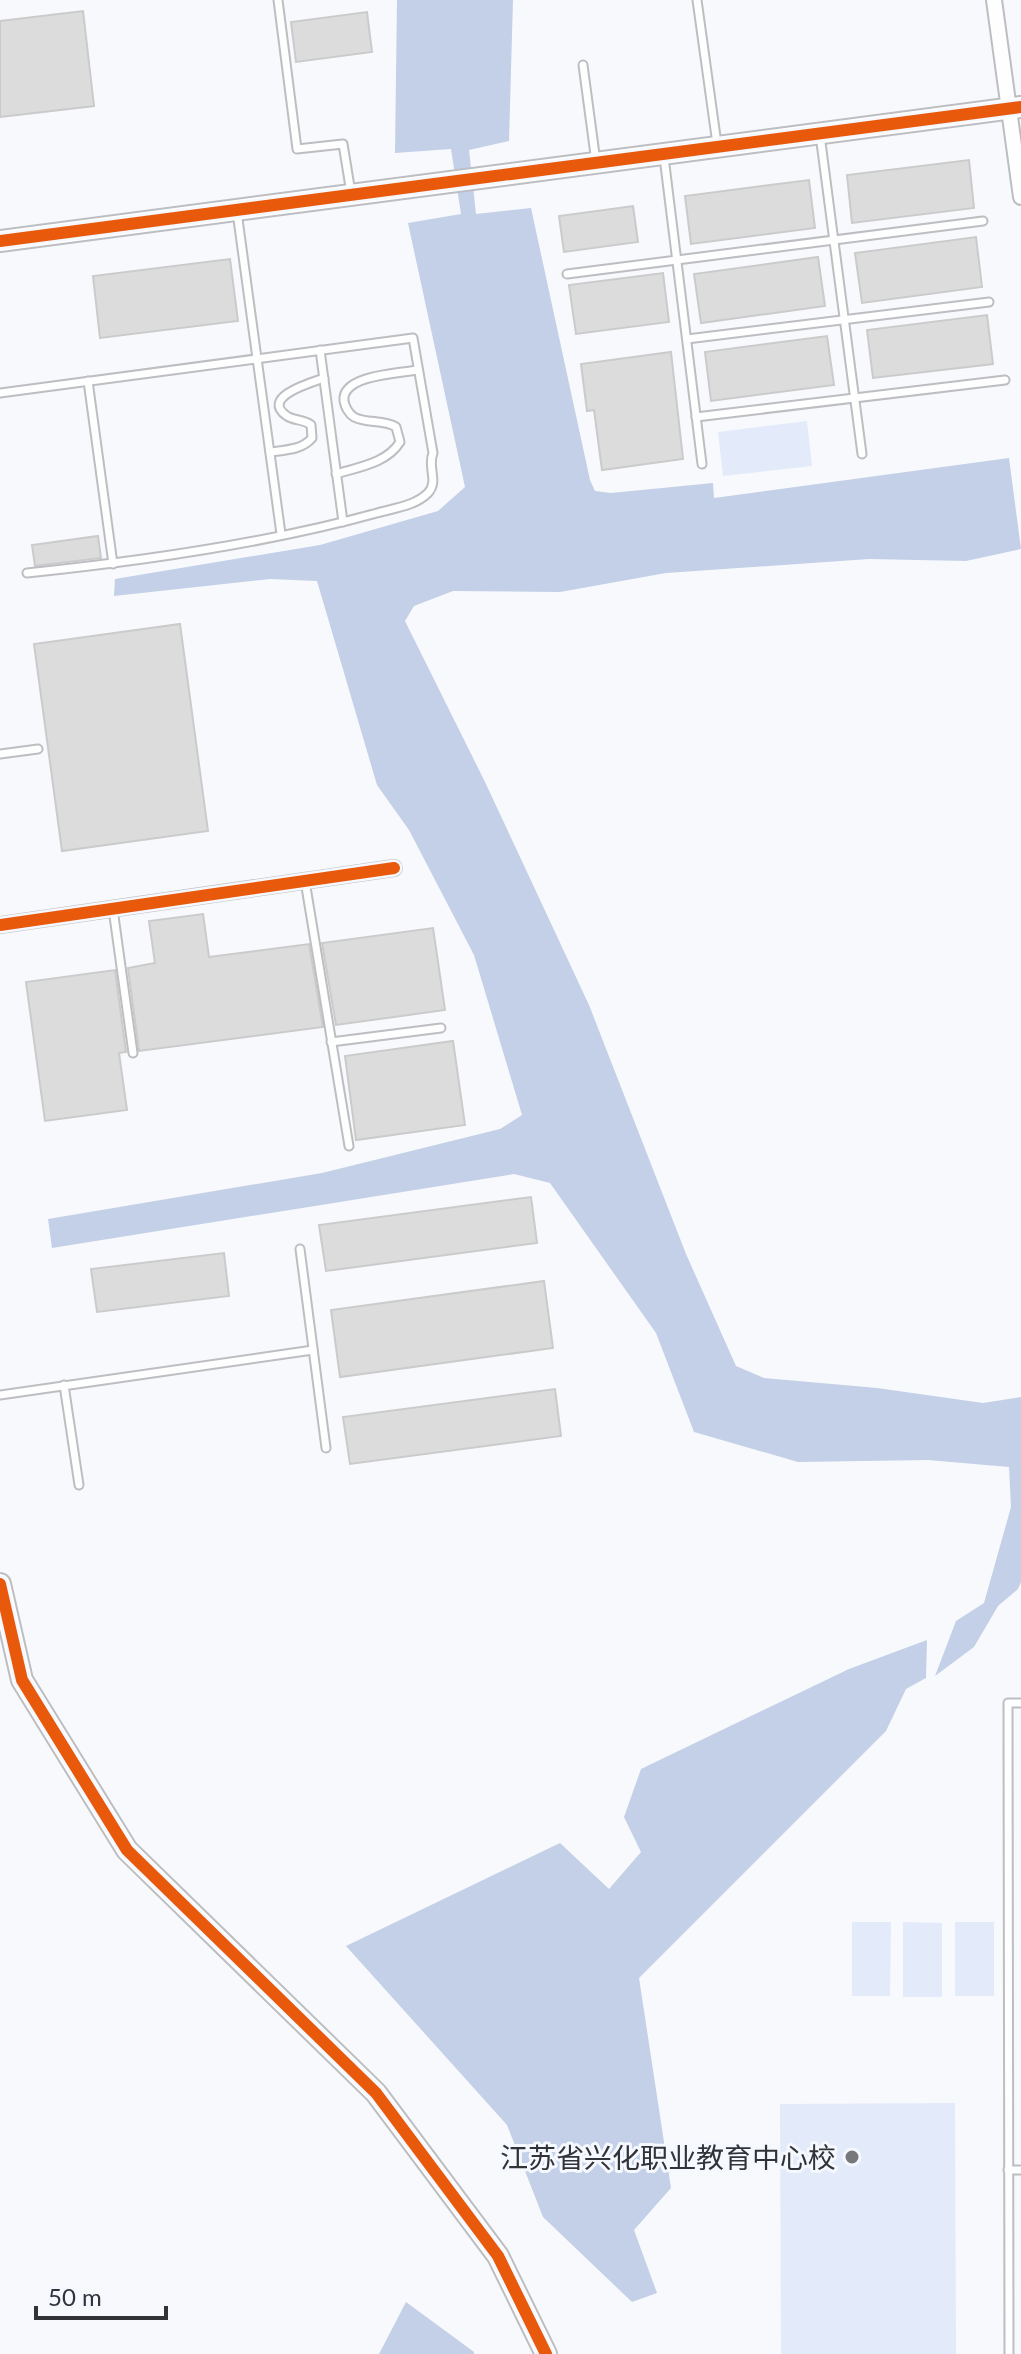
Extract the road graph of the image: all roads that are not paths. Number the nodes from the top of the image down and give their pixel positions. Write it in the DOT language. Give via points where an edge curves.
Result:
graph roads {
  1 [pos="278,0"];
  2 [pos="697,0"];
  3 [pos="994,0"];
  4 [pos="583,65"];
  5 [pos="1015,108"];
  6 [pos="820,134"];
  7 [pos="717,148"];
  8 [pos="664,155"];
  9 [pos="596,164"];
  10 [pos="352,196"];
  11 [pos="1021,197"];
  12 [pos="237,210"];
  13 [pos="983,221"];
  14 [pos="834,240"];
  15 [pos="0,241"];
  16 [pos="677,260"];
  17 [pos="567,274"];
  18 [pos="989,302"];
  19 [pos="844,320"];
  20 [pos="687,339"];
  21 [pos="320,350"];
  22 [pos="257,358"];
  23 [pos="418,370"];
  24 [pos="324,378"];
  25 [pos="1005,380"];
  26 [pos="88,381"];
  27 [pos="0,393"];
  28 [pos="855,398"];
  29 [pos="696,417"];
  30 [pos="270,452"];
  31 [pos="862,454"];
  32 [pos="702,464"];
  33 [pos="336,474"];
  34 [pos="343,522"];
  35 [pos="281,534"];
  36 [pos="113,564"];
  37 [pos="27,573"];
  38 [pos="38,749"];
  39 [pos="0,754"];
  40 [pos="394,868"];
  41 [pos="305,881"];
  42 [pos="113,909"];
  43 [pos="0,925"];
  44 [pos="441,1028"];
  45 [pos="331,1042"];
  46 [pos="133,1053"];
  47 [pos="349,1146"];
  48 [pos="300,1249"];
  49 [pos="313,1350"];
  50 [pos="64,1385"];
  51 [pos="0,1395"];
  52 [pos="326,1448"];
  53 [pos="79,1485"];
  54 [pos="0,1584"];
  55 [pos="1021,1703"];
  56 [pos="1008,2170"];
  57 [pos="1021,2170"];
  58 [pos="546,2354"];
  59 [pos="1009,2354"];
  1 -- 10 [label="lane" via="297,149 343,144"];
  2 -- 7 [label="lane"];
  3 -- 5 [label="street"];
  4 -- 9 [label="lane"];
  5 -- 6 [label="street"];
  5 -- 11 [label="street"];
  6 -- 7 [label="street"];
  6 -- 14 [label="lane"];
  7 -- 8 [label="street"];
  8 -- 9 [label="street"];
  8 -- 16 [label="lane"];
  9 -- 10 [label="street"];
  10 -- 12 [label="street"];
  12 -- 15 [label="street"];
  12 -- 22 [label="lane"];
  13 -- 14 [label="lane"];
  14 -- 16 [label="lane"];
  14 -- 19 [label="lane"];
  16 -- 17 [label="lane"];
  16 -- 20 [label="lane"];
  18 -- 19 [label="lane"];
  19 -- 20 [label="lane"];
  19 -- 28 [label="lane"];
  20 -- 29 [label="lane"];
  21 -- 22 [label="lane"];
  21 -- 23 [label="lane" via="413,338"];
  21 -- 24 [label="lane"];
  22 -- 26 [label="lane"];
  22 -- 30 [label="lane"];
  23 -- 33 [label="lane" via="353,383 345,392 343,400 355,417 388,422 396,427 400,442 393,453 371,464"];
  23 -- 34 [label="lane" via="433,453 431,491 419,501"];
  24 -- 30 [label="lane" via="293,389 280,403 287,416 311,425 312,438 298,448"];
  24 -- 33 [label="lane"];
  25 -- 28 [label="lane"];
  26 -- 27 [label="lane"];
  26 -- 36 [label="lane"];
  28 -- 29 [label="lane"];
  28 -- 31 [label="lane"];
  29 -- 32 [label="lane"];
  30 -- 35 [label="lane"];
  33 -- 34 [label="lane"];
  34 -- 35 [label="lane"];
  35 -- 36 [label="lane"];
  36 -- 37 [label="lane"];
  38 -- 39 [label="lane"];
  40 -- 41 [label="street"];
  41 -- 42 [label="street"];
  41 -- 45 [label="lane"];
  42 -- 43 [label="street"];
  42 -- 46 [label="lane"];
  44 -- 45 [label="lane"];
  45 -- 47 [label="lane"];
  48 -- 49 [label="lane"];
  49 -- 50 [label="lane"];
  49 -- 52 [label="lane"];
  50 -- 51 [label="lane"];
  50 -- 53 [label="lane"];
  54 -- 58 [label="street" via="22,1680 127,1850 376,2093 498,2256"];
  55 -- 56 [label="lane" via="1008,1703"];
  56 -- 57 [label="lane"];
  56 -- 59 [label="lane"];
}
